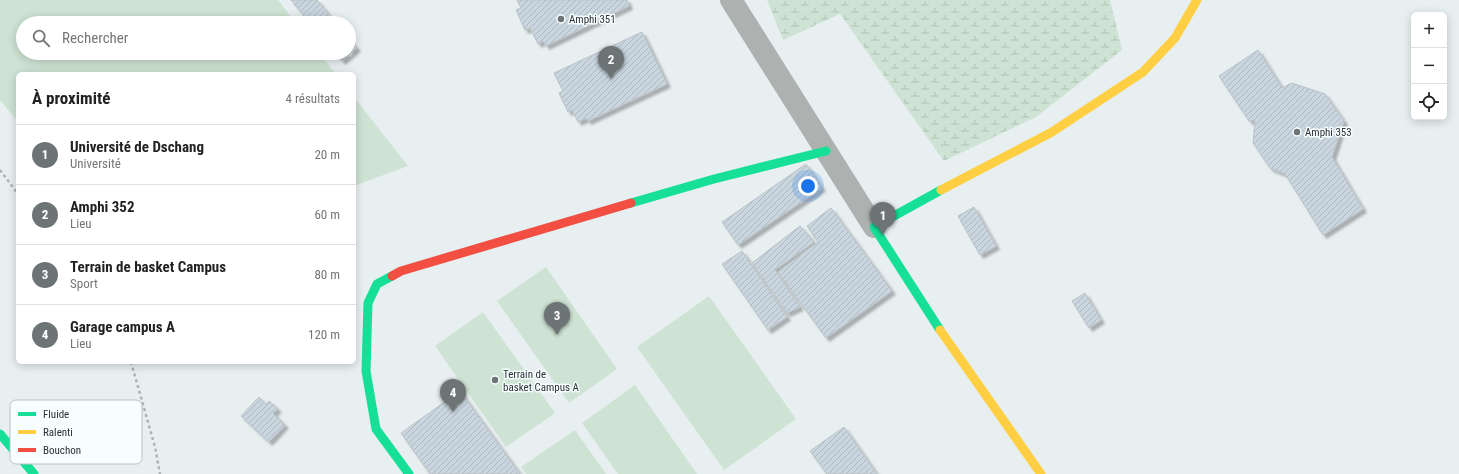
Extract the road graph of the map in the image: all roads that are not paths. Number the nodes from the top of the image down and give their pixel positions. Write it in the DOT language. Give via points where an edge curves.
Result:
graph roads {
  1 [pos="731,0"];
  2 [pos="1197,0"];
  3 [pos="826,151"];
  4 [pos="874,228"];
  5 [pos="0,434"];
  6 [pos="10,446"];
  7 [pos="26,464"];
  8 [pos="34,474"];
  9 [pos="409,474"];
  10 [pos="1041,474"];
  1 -- 3 [label="street"];
  2 -- 4 [label="street" via="1175,38 1144,72 1052,132"];
  3 -- 4 [label="street"];
  3 -- 9 [label="street" via="714,179 401,271 378,284 368,303 366,371 376,429"];
  4 -- 10 [label="street" via="904,277"];
  5 -- 6 [label="street"];
  7 -- 8 [label="street"];
}
